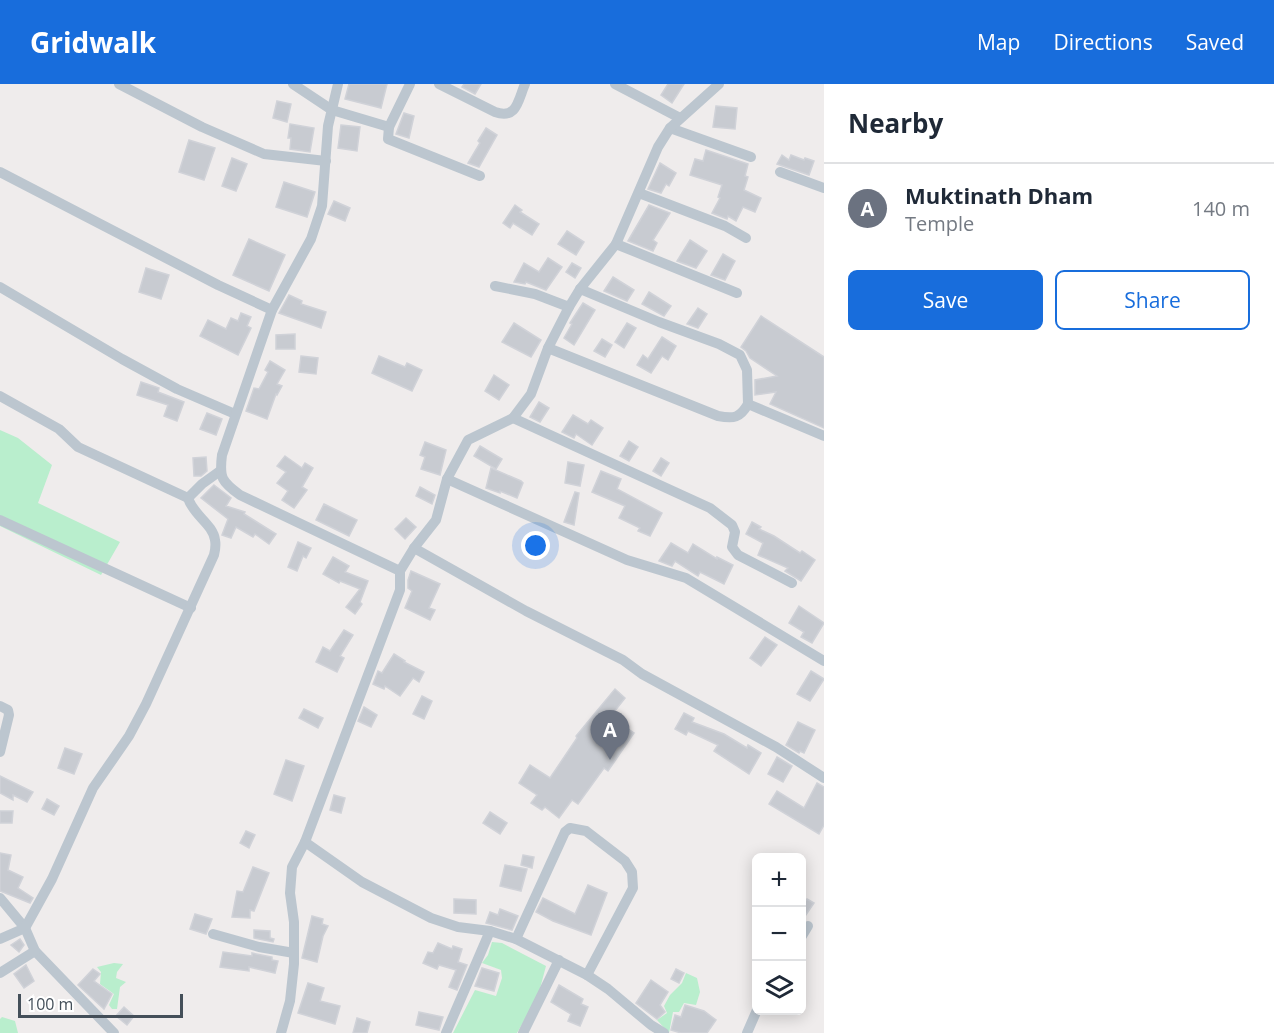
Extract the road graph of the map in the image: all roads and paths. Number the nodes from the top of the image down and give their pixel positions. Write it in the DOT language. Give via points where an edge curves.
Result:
graph roads {
  1 [pos="119,84"];
  2 [pos="293,84"];
  3 [pos="338,84"];
  4 [pos="410,84"];
  5 [pos="439,84"];
  6 [pos="525,84"];
  7 [pos="615,84"];
  8 [pos="718,84"];
  9 [pos="332,111"];
  10 [pos="680,118"];
  11 [pos="389,127"];
  12 [pos="670,128"];
  13 [pos="751,157"];
  14 [pos="326,161"];
  15 [pos="0,172"];
  16 [pos="780,172"];
  17 [pos="480,176"];
  18 [pos="824,188"];
  19 [pos="639,194"];
  20 [pos="746,238"];
  21 [pos="616,244"];
  22 [pos="495,286"];
  23 [pos="0,287"];
  24 [pos="580,289"];
  25 [pos="737,294"];
  26 [pos="569,308"];
  27 [pos="272,310"];
  28 [pos="548,348"];
  29 [pos="0,396"];
  30 [pos="748,404"];
  31 [pos="235,414"];
  32 [pos="513,418"];
  33 [pos="824,436"];
  34 [pos="220,471"];
  35 [pos="447,479"];
  36 [pos="188,498"];
  37 [pos="0,520"];
  38 [pos="414,548"];
  39 [pos="400,571"];
  40 [pos="792,582"];
  41 [pos="191,608"];
  42 [pos="824,661"];
  43 [pos="0,706"];
  44 [pos="0,752"];
  45 [pos="824,778"];
  46 [pos="305,842"];
  47 [pos="0,898"];
  48 [pos="808,926"];
  49 [pos="25,928"];
  50 [pos="806,929"];
  51 [pos="490,931"];
  52 [pos="213,934"];
  53 [pos="0,939"];
  54 [pos="516,939"];
  55 [pos="35,951"];
  56 [pos="294,953"];
  57 [pos="559,960"];
  58 [pos="0,973"];
  59 [pos="587,975"];
  60 [pos="755,1015"];
  61 [pos="114,1033"];
  62 [pos="281,1033"];
  63 [pos="446,1033"];
  64 [pos="523,1033"];
  65 [pos="664,1033"];
  66 [pos="747,1033"];
  1 -- 14 [label="street" via="264,154"];
  2 -- 9 [label="street"];
  3 -- 9 [label="street"];
  4 -- 11 [label="street"];
  5 -- 6 [label="street" via="505,114 515,108"];
  7 -- 10 [label="street"];
  8 -- 10 [label="street"];
  9 -- 11 [label="street"];
  9 -- 14 [label="street"];
  10 -- 12 [label="street"];
  11 -- 17 [label="street" via="388,139"];
  12 -- 13 [label="street"];
  12 -- 19 [label="street"];
  14 -- 27 [label="street" via="322,206 311,239"];
  15 -- 27 [label="street"];
  16 -- 18 [label="street"];
  19 -- 20 [label="street" via="725,226"];
  19 -- 21 [label="street"];
  21 -- 24 [label="street"];
  21 -- 25 [label="street"];
  22 -- 26 [label="street" via="535,294"];
  23 -- 31 [label="street" via="177,389"];
  24 -- 26 [label="street"];
  24 -- 30 [label="street" via="740,356 747,370"];
  26 -- 28 [label="street"];
  27 -- 31 [label="street"];
  28 -- 30 [label="street" via="718,416 733,419"];
  28 -- 32 [label="street" via="531,394"];
  29 -- 36 [label="street" via="59,429 78,447"];
  30 -- 33 [label="street"];
  31 -- 34 [label="street"];
  32 -- 35 [label="street" via="468,441"];
  32 -- 40 [label="street" via="710,508 732,525 732,548 738,555"];
  34 -- 36 [label="street"];
  34 -- 39 [label="street" via="227,485 240,495"];
  35 -- 38 [label="street" via="436,520"];
  35 -- 42 [label="street" via="627,560 687,578"];
  36 -- 41 [label="street" via="191,508 215,538 214,555"];
  37 -- 41 [label="street"];
  38 -- 39 [label="street"];
  38 -- 45 [label="street" via="623,660"];
  39 -- 46 [label="street" via="399,590"];
  41 -- 49 [label="street" via="129,736 93,788"];
  43 -- 44 [label="street" via="9,715"];
  46 -- 51 [label="street" via="362,882 431,918"];
  46 -- 56 [label="street" via="292,867"];
  47 -- 49 [label="street"];
  48 -- 50 [label="street"];
  49 -- 53 [label="street"];
  49 -- 55 [label="street"];
  51 -- 54 [label="street"];
  51 -- 63 [label="street"];
  52 -- 56 [label="street"];
  54 -- 57 [label="street"];
  54 -- 59 [label="street" via="565,832 570,828 586,831 625,861 632,872 633,888"];
  55 -- 58 [label="street"];
  55 -- 61 [label="street"];
  56 -- 62 [label="street" via="290,1001"];
  57 -- 59 [label="street"];
  57 -- 64 [label="street"];
  59 -- 65 [label="street"];
  60 -- 66 [label="street"];
}
